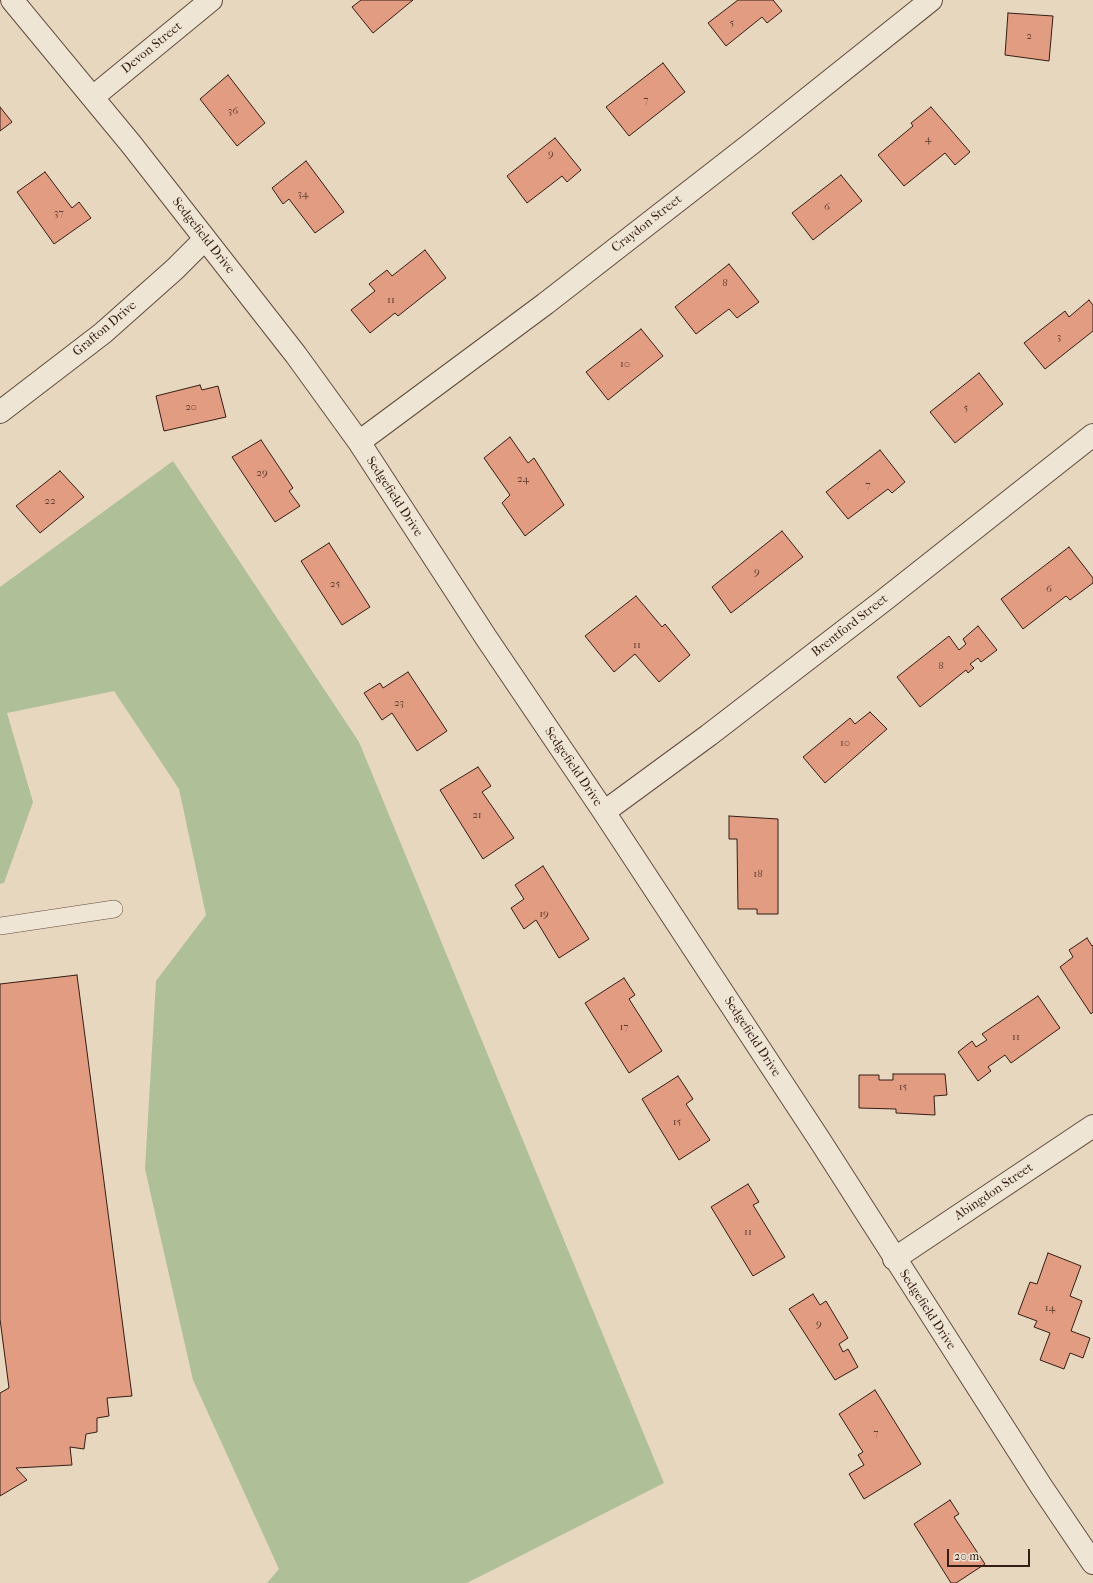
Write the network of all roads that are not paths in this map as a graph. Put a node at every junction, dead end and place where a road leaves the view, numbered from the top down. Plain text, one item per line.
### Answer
1 (12, 0) edge
2 (211, 0) edge
3 (931, 0) edge
4 (92, 97) junction
5 (205, 239) junction
6 (0, 412) edge
7 (1093, 435) edge
8 (359, 442) junction
9 (604, 812) junction
10 (114, 909) dead end
11 (0, 926) edge
12 (1093, 1126) edge
13 (894, 1259) junction
14 (1093, 1563) edge

1 - 4 street, Sedgefield Drive
2 - 4 street, Devon Street
3 - 8 street, Craydon Street
4 - 5 street, Sedgefield Drive
5 - 6 street, Grafton Drive
5 - 8 street, Sedgefield Drive
7 - 9 street, Brentford Street
8 - 9 street, Sedgefield Drive
9 - 13 street, Sedgefield Drive
10 - 11 lane
12 - 13 street, Abingdon Street
13 - 14 street, Sedgefield Drive

